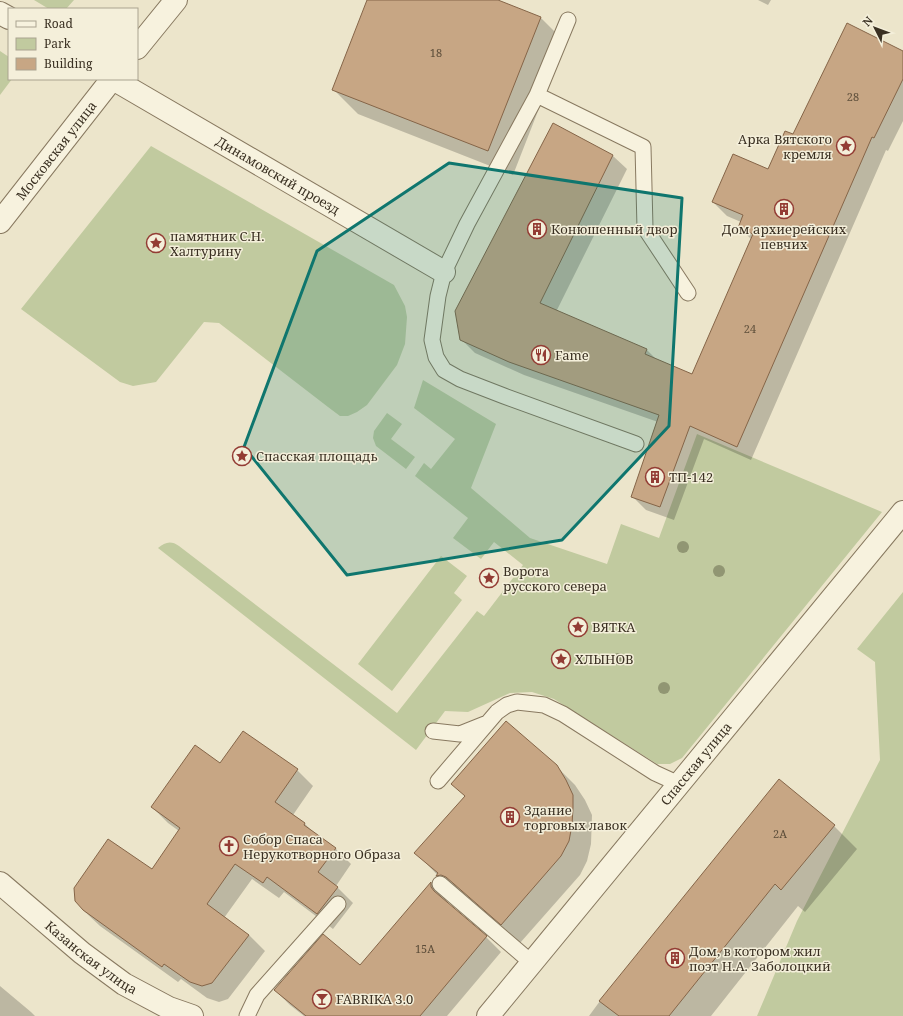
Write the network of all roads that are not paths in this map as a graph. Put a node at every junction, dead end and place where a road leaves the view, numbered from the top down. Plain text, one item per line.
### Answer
1 (176, 0) edge
2 (568, 20) dead end
3 (138, 47) edge
4 (111, 80) edge
5 (114, 80) edge
6 (537, 95) junction
7 (0, 222) edge
8 (444, 272) junction
9 (688, 293) dead end
10 (636, 444) dead end
11 (903, 512) edge
12 (488, 723) junction
13 (433, 731) dead end
14 (438, 781) dead end
15 (679, 784) junction
16 (0, 883) edge
17 (440, 884) dead end
18 (338, 904) dead end
19 (532, 963) junction
20 (192, 1016) edge
21 (247, 1016) edge
22 (488, 1016) edge

1 - 3 street
2 - 6 lane
4 - 7 street, Московская улица
5 - 8 street, Динамовский проезд
6 - 8 lane
6 - 9 lane
8 - 10 lane
11 - 15 street, Спасская улица
12 - 13 lane
12 - 14 lane
12 - 15 lane
15 - 19 street, Спасская улица
16 - 20 street, Казанская улица
17 - 19 lane
18 - 21 lane
19 - 22 street, Спасская улица

